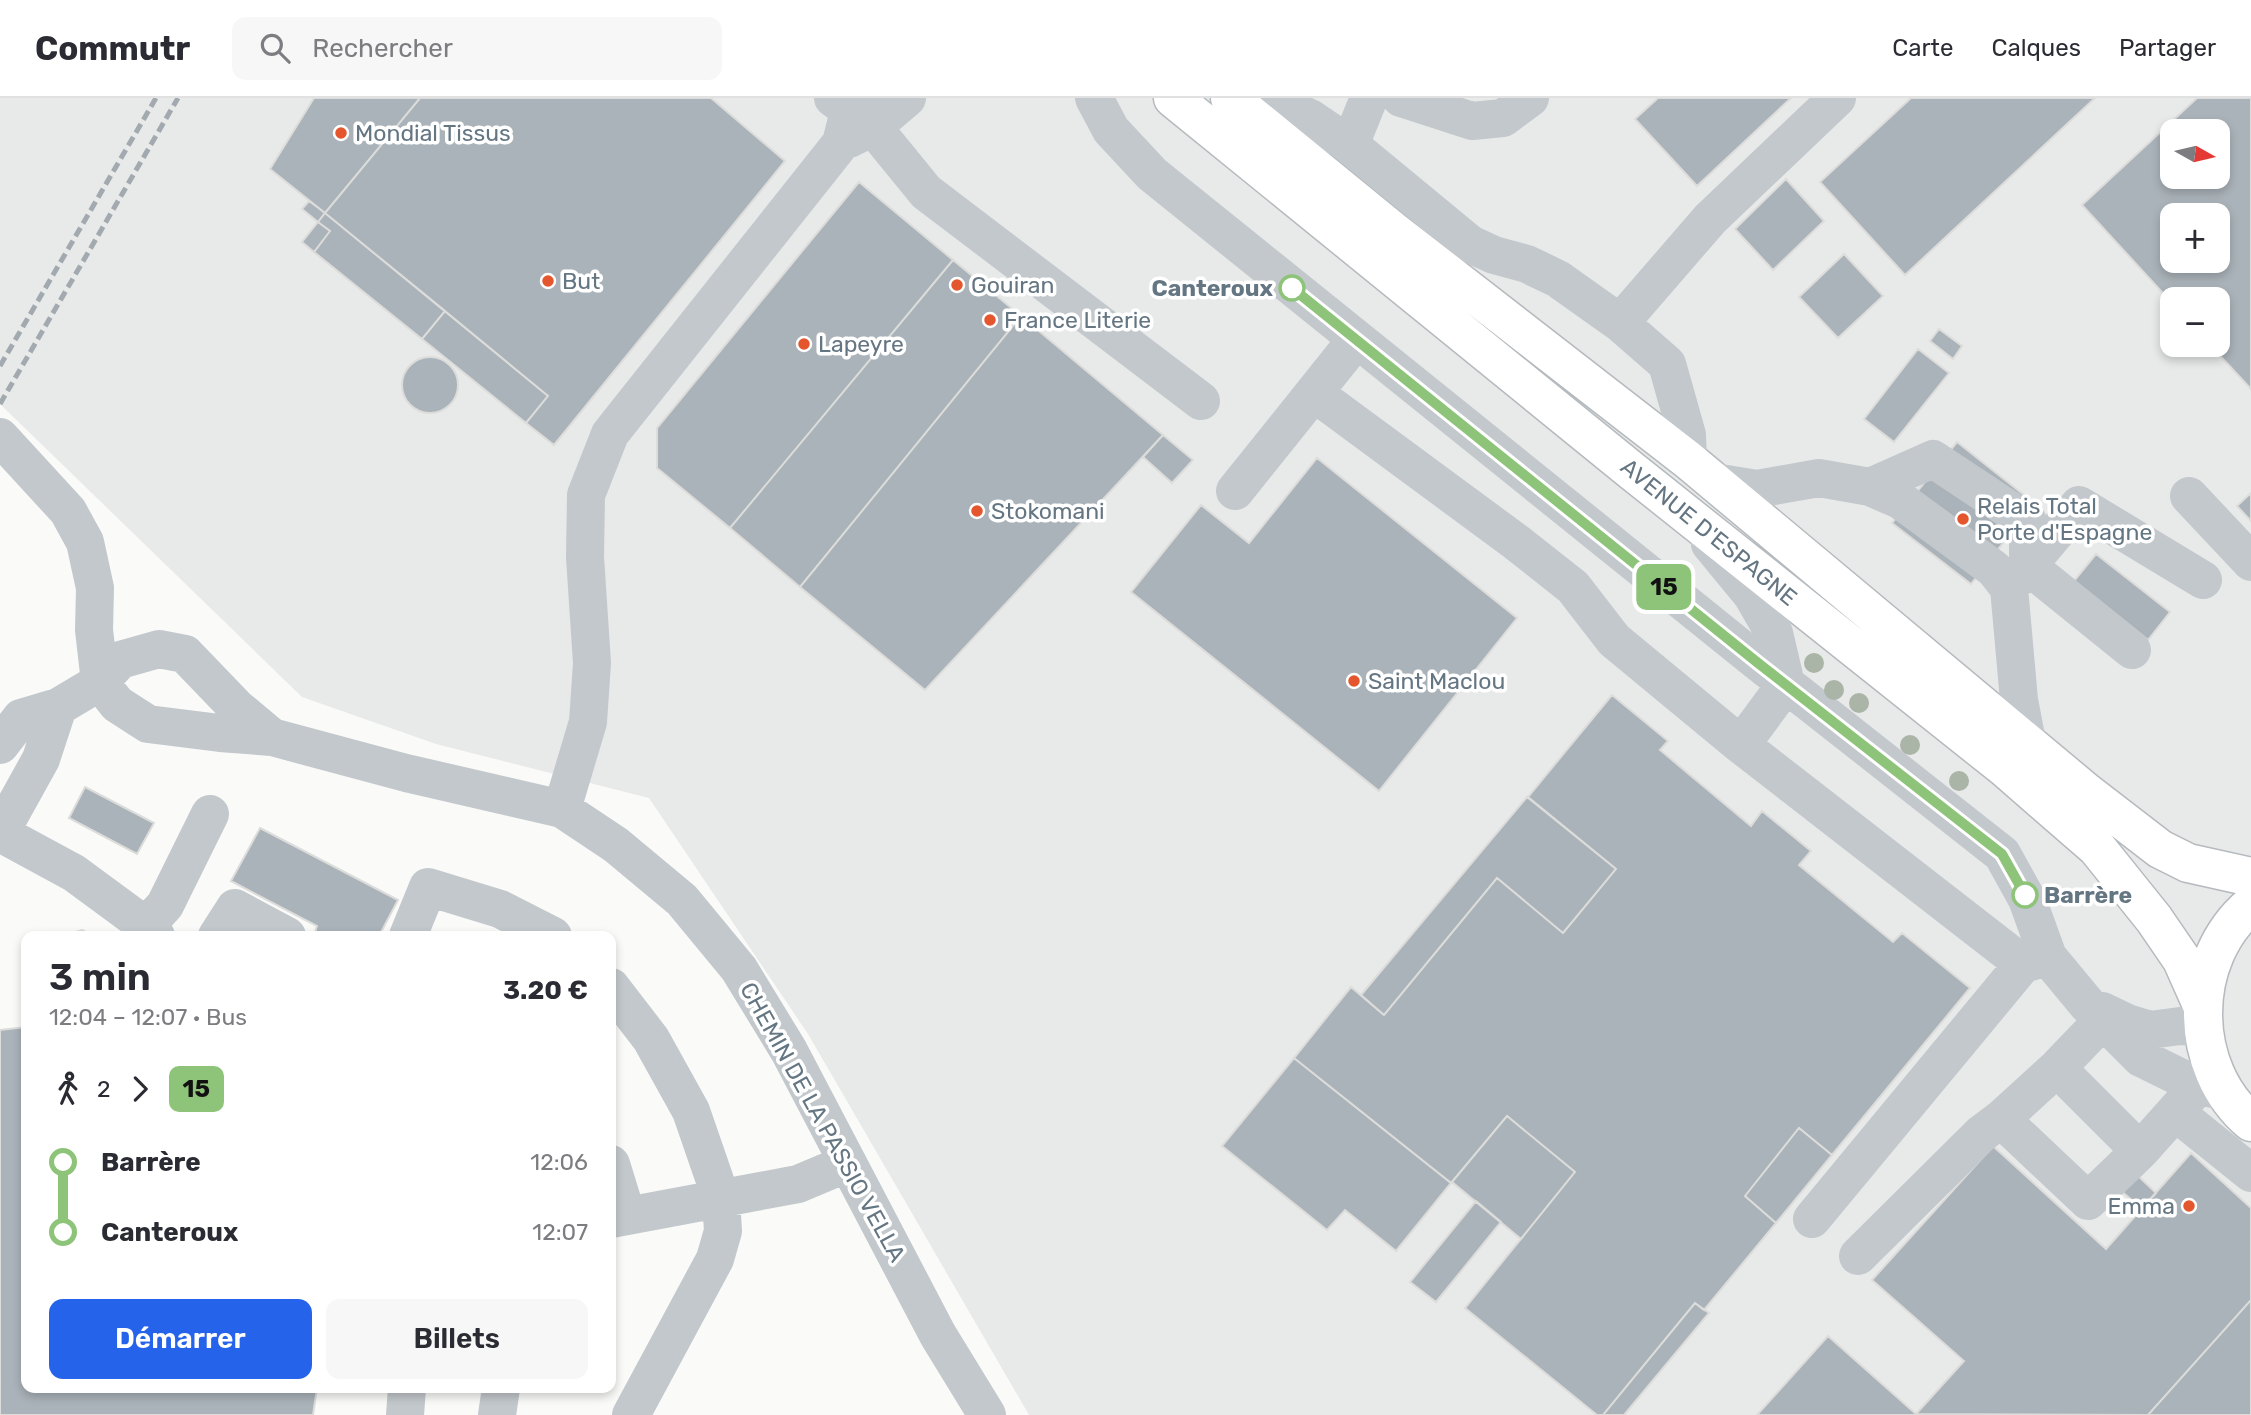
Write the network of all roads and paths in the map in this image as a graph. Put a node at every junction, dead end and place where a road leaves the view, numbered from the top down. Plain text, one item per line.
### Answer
1 (907, 98) edge
2 (1094, 98) edge
3 (1173, 98) edge
4 (1230, 98) edge
5 (1266, 98) edge
6 (1369, 98) edge
7 (1401, 98) edge
8 (1530, 98) edge
9 (1837, 98) edge
10 (851, 116) edge
11 (1350, 145) junction
12 (1620, 323) junction
13 (1356, 340) junction
14 (1314, 393) junction
15 (1201, 401) dead end
16 (0, 437) edge
17 (1632, 471) junction
18 (1701, 471) junction
19 (1870, 487) junction
20 (1235, 491) dead end
21 (2189, 496) dead end
22 (1558, 502) junction
23 (1516, 542) junction
24 (2251, 562) edge
25 (2019, 577) junction
26 (2203, 580) dead end
27 (2132, 650) dead end
28 (100, 682) junction
29 (1786, 684) junction
30 (58, 707) junction
31 (272, 737) junction
32 (2026, 742) junction
33 (0, 745) edge
34 (1741, 745) junction
35 (562, 809) junction
36 (210, 814) dead end
37 (0, 833) edge
38 (2251, 877) edge
39 (2251, 905) edge
40 (151, 931) edge
41 (220, 931) edge
42 (279, 931) edge
43 (410, 931) edge
44 (543, 931) edge
45 (2036, 961) junction
46 (616, 994) edge
47 (2095, 1012) junction
48 (2202, 1016) junction
49 (2057, 1068) junction
50 (2199, 1096) junction
51 (2001, 1119) junction
52 (2251, 1122) edge
53 (2140, 1151) junction
54 (848, 1163) junction
55 (2251, 1173) edge
56 (616, 1197) edge
57 (721, 1198) junction
58 (619, 1217) edge
59 (1811, 1219) dead end
60 (1858, 1256) dead end
61 (407, 1393) edge
62 (500, 1393) edge
63 (405, 1415) edge
64 (497, 1415) edge
65 (631, 1415) edge
66 (988, 1415) edge

1 - 10 street
2 - 13 street
3 - 17 main road, AVENUE D'ESPAGNE
4 - 18 main road, AVENUE D'ESPAGNE
5 - 11 street, AVENUE D'ESPAGNE
6 - 11 street
7 - 8 street
9 - 12 street
10 - 15 street
10 - 35 street
11 - 12 street, AVENUE D'ESPAGNE
12 - 18 street, AVENUE D'ESPAGNE
13 - 14 street
13 - 22 street
14 - 20 street
14 - 23 street
16 - 28 street
17 - 29 street
17 - 48 main road, AVENUE D'ESPAGNE
18 - 19 street
18 - 32 main road, AVENUE D'ESPAGNE
19 - 25 street
19 - 25 street
21 - 24 street
22 - 23 street
22 - 29 street
23 - 34 street
25 - 26 street
25 - 27 street
25 - 32 street
28 - 30 street
28 - 31 street, CHEMIN DE LA PASSIO VELLA
28 - 31 street, CHEMIN DE LA PASSIO VELLA
29 - 34 street
29 - 45 street
30 - 33 street
30 - 37 street
31 - 35 street, CHEMIN DE LA PASSIO VELLA
32 - 38 main road, AVENUE D'ESPAGNE
34 - 45 street
35 - 54 street, CHEMIN DE LA PASSIO VELLA
36 - 40 street
37 - 40 street
39 - 48 main road
41 - 42 street
43 - 44 street
45 - 47 street
45 - 59 street
46 - 57 street
47 - 48 street
47 - 49 street
47 - 50 street
48 - 50 main road, AVENUE D'ESPAGNE
49 - 51 street
49 - 53 street
50 - 52 main road, AVENUE D'ESPAGNE
50 - 53 street
50 - 55 street
51 - 53 street
51 - 60 street
54 - 57 street
54 - 66 street, CHEMIN DE LA PASSIO VELLA
56 - 58 street
57 - 58 street
57 - 65 street
61 - 63 street
62 - 64 street

